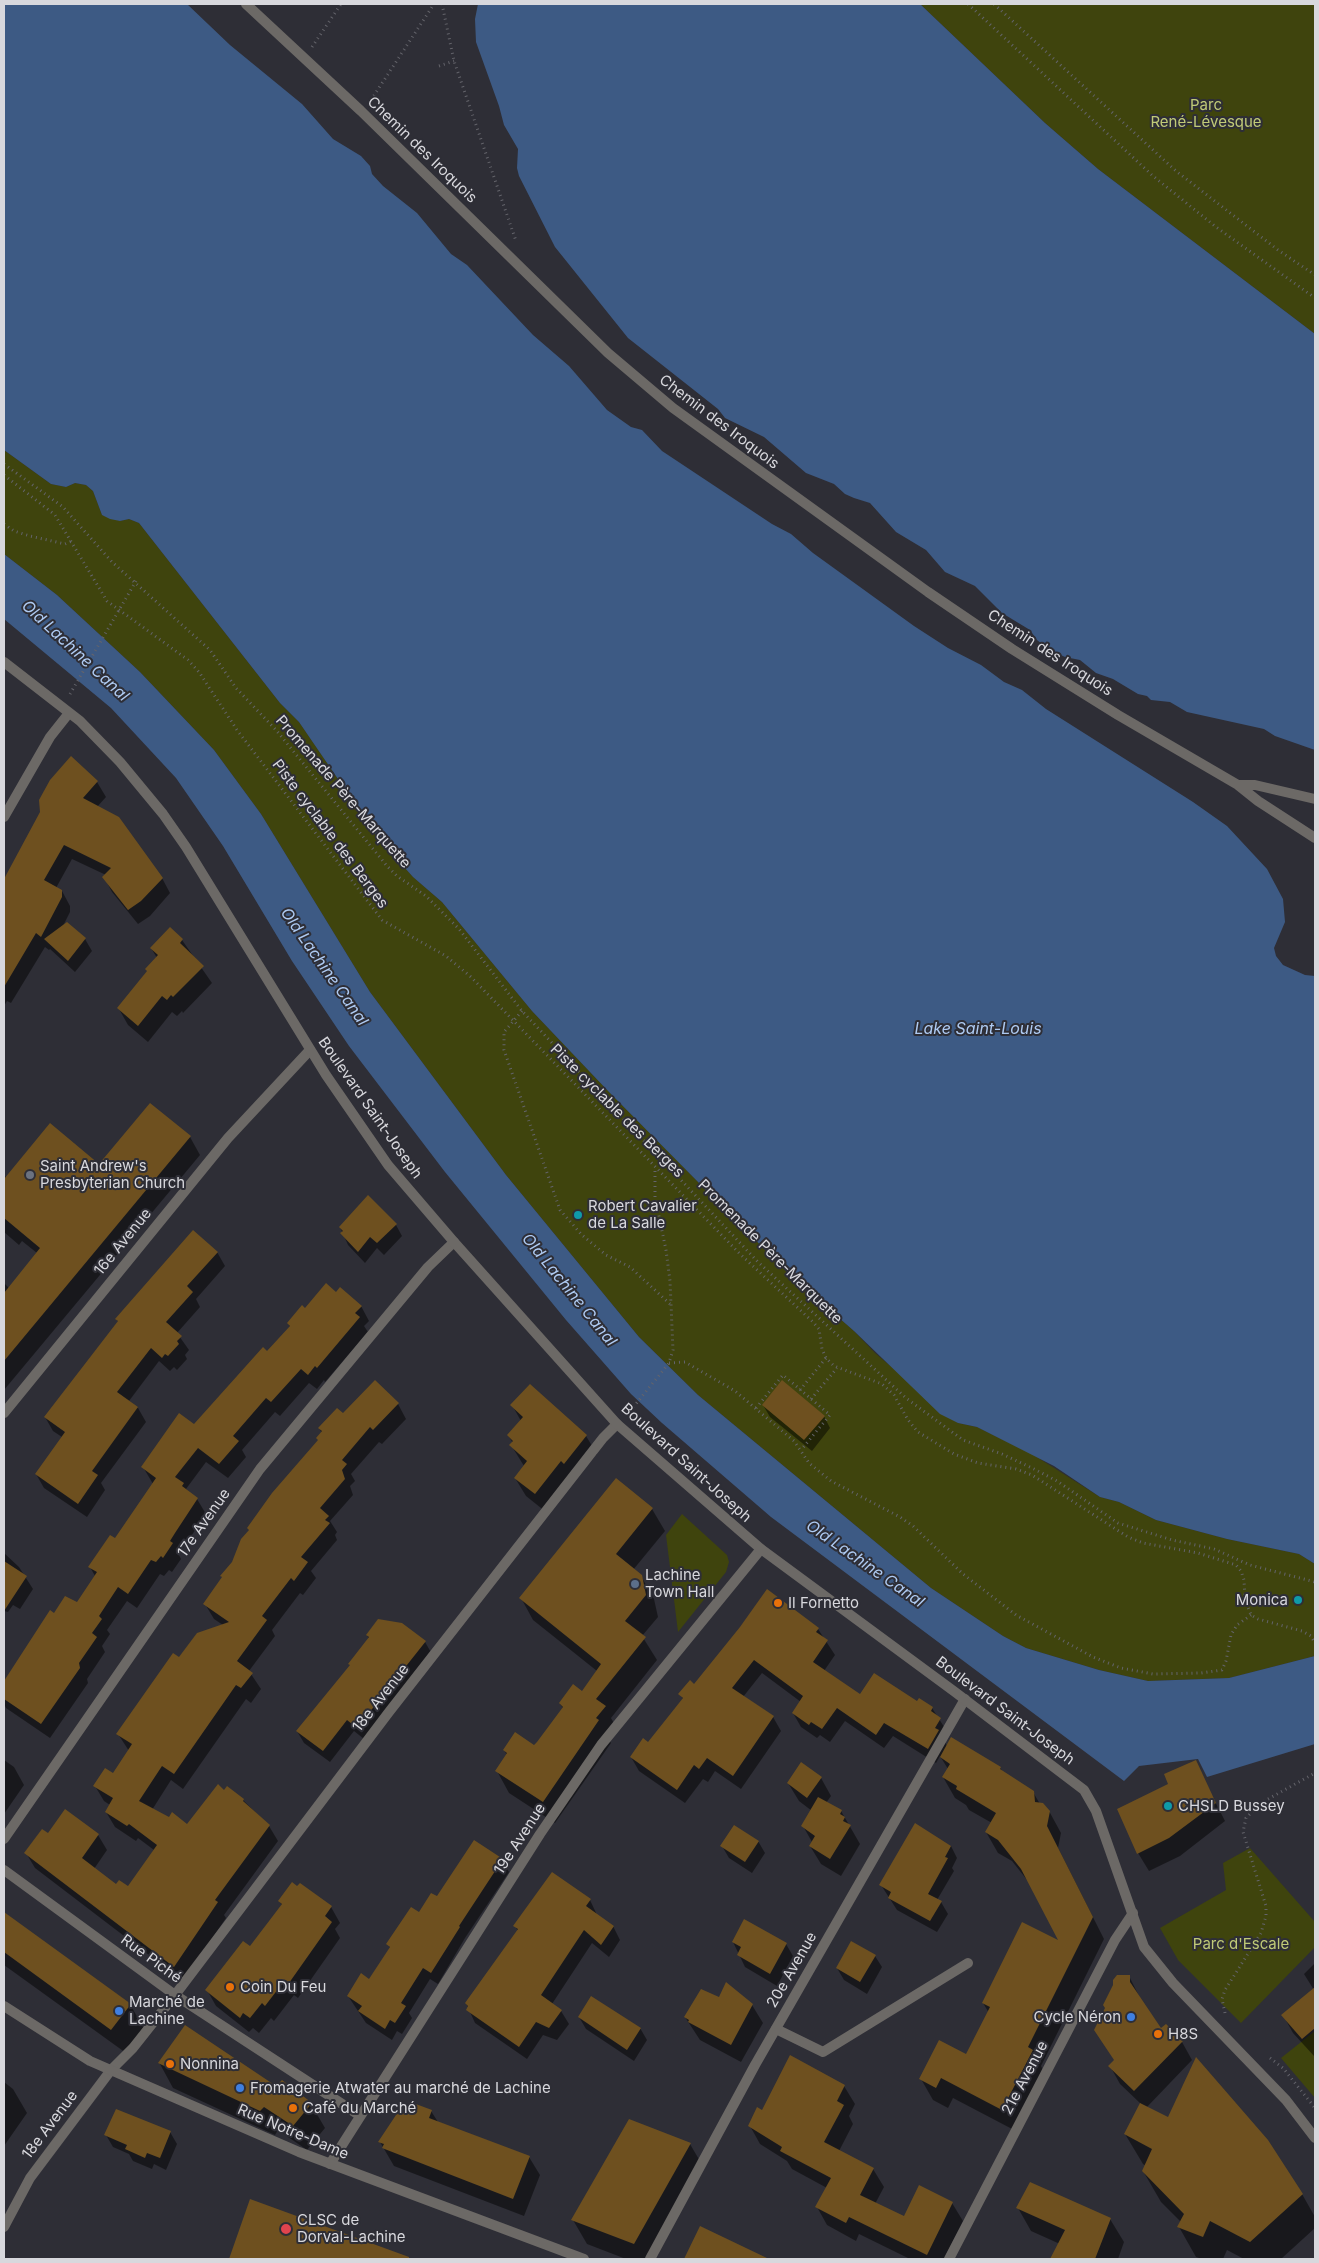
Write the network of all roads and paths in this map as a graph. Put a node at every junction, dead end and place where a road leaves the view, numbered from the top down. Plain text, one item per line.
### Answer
1 (246, 4) edge
2 (341, 4) edge
3 (434, 4) edge
4 (442, 4) edge
5 (968, 4) edge
6 (994, 4) edge
7 (311, 49) dead end
8 (454, 61) junction
9 (439, 66) dead end
10 (368, 105) dead end
11 (516, 246) dead end
12 (1315, 275) edge
13 (1315, 298) edge
14 (4, 464) edge
15 (4, 475) edge
16 (4, 524) edge
17 (72, 542) junction
18 (136, 581) junction
19 (118, 611) junction
20 (4, 662) edge
21 (70, 695) dead end
22 (69, 713) junction
23 (1238, 785) junction
24 (1315, 800) edge
25 (4, 817) edge
26 (1315, 838) edge
27 (522, 1011) junction
28 (512, 1022) junction
29 (310, 1050) junction
30 (656, 1167) junction
31 (454, 1242) junction
32 (670, 1304) junction
33 (826, 1358) junction
34 (669, 1363) junction
35 (837, 1368) junction
36 (800, 1390) junction
37 (811, 1399) junction
38 (756, 1408) junction
39 (4, 1413) edge
40 (626, 1417) dead end
41 (617, 1424) junction
42 (801, 1450) junction
43 (761, 1550) junction
44 (1315, 1582) edge
45 (1251, 1615) junction
46 (1315, 1643) edge
47 (965, 1699) junction
48 (1315, 1773) edge
49 (4, 1839) edge
50 (4, 1870) edge
51 (1133, 1913) junction
52 (968, 1963) dead end
53 (175, 1995) junction
54 (4, 2006) edge
55 (1226, 2015) dead end
56 (776, 2029) junction
57 (1268, 2057) dead end
58 (111, 2070) junction
59 (1315, 2108) edge
60 (359, 2115) junction
61 (1315, 2138) edge
62 (330, 2164) junction
63 (4, 2227) edge
64 (584, 2259) edge
65 (650, 2259) edge
66 (949, 2259) edge

1 - 23 street, Chemin des Iroquois
2 - 7 path
3 - 10 path
4 - 8 path
5 - 13 path
6 - 12 path
8 - 9 path
8 - 11 path
14 - 18 path, Promenade Père-Marquette
15 - 17 path, Piste cyclable des Berges
16 - 17 path
17 - 19 path, Piste cyclable des Berges
18 - 19 path
18 - 27 path, Promenade Père-Marquette
19 - 21 path
19 - 28 path, Piste cyclable des Berges
20 - 22 street, Boulevard Saint-Joseph
22 - 25 street
22 - 29 street, Boulevard Saint-Joseph
23 - 24 street, Chemin des Iroquois
23 - 26 street, Chemin des Iroquois
27 - 28 path
27 - 44 path, Promenade Père-Marquette
28 - 30 path, Piste cyclable des Berges
28 - 32 path
29 - 31 street, Boulevard Saint-Joseph
29 - 39 street, 16e Avenue
30 - 32 path
30 - 33 path, Piste cyclable des Berges
31 - 41 street, Boulevard Saint-Joseph
31 - 49 street, 17e Avenue
32 - 34 path
33 - 35 path
33 - 36 path
34 - 38 path
34 - 40 path
35 - 37 path
35 - 45 path
36 - 37 path
36 - 38 path
37 - 42 path
38 - 42 path
41 - 43 street, Boulevard Saint-Joseph
41 - 53 street, 18e Avenue
42 - 45 path
43 - 47 street, Boulevard Saint-Joseph
43 - 60 street, 19e Avenue
45 - 46 path
47 - 51 street, Boulevard Saint-Joseph
47 - 56 street, 20e Avenue
48 - 55 path
50 - 53 street, Rue Piché
51 - 61 street, Boulevard Saint-Joseph
51 - 66 street, 21e Avenue
52 - 56 street
53 - 58 street, 18e Avenue
53 - 60 street, Rue Piché
54 - 58 street, Rue Notre-Dame
56 - 65 street, 20e Avenue
57 - 59 path
58 - 62 street, Rue Notre-Dame
58 - 63 street, 18e Avenue
60 - 62 street, 19e Avenue
62 - 64 street, Rue Notre-Dame

